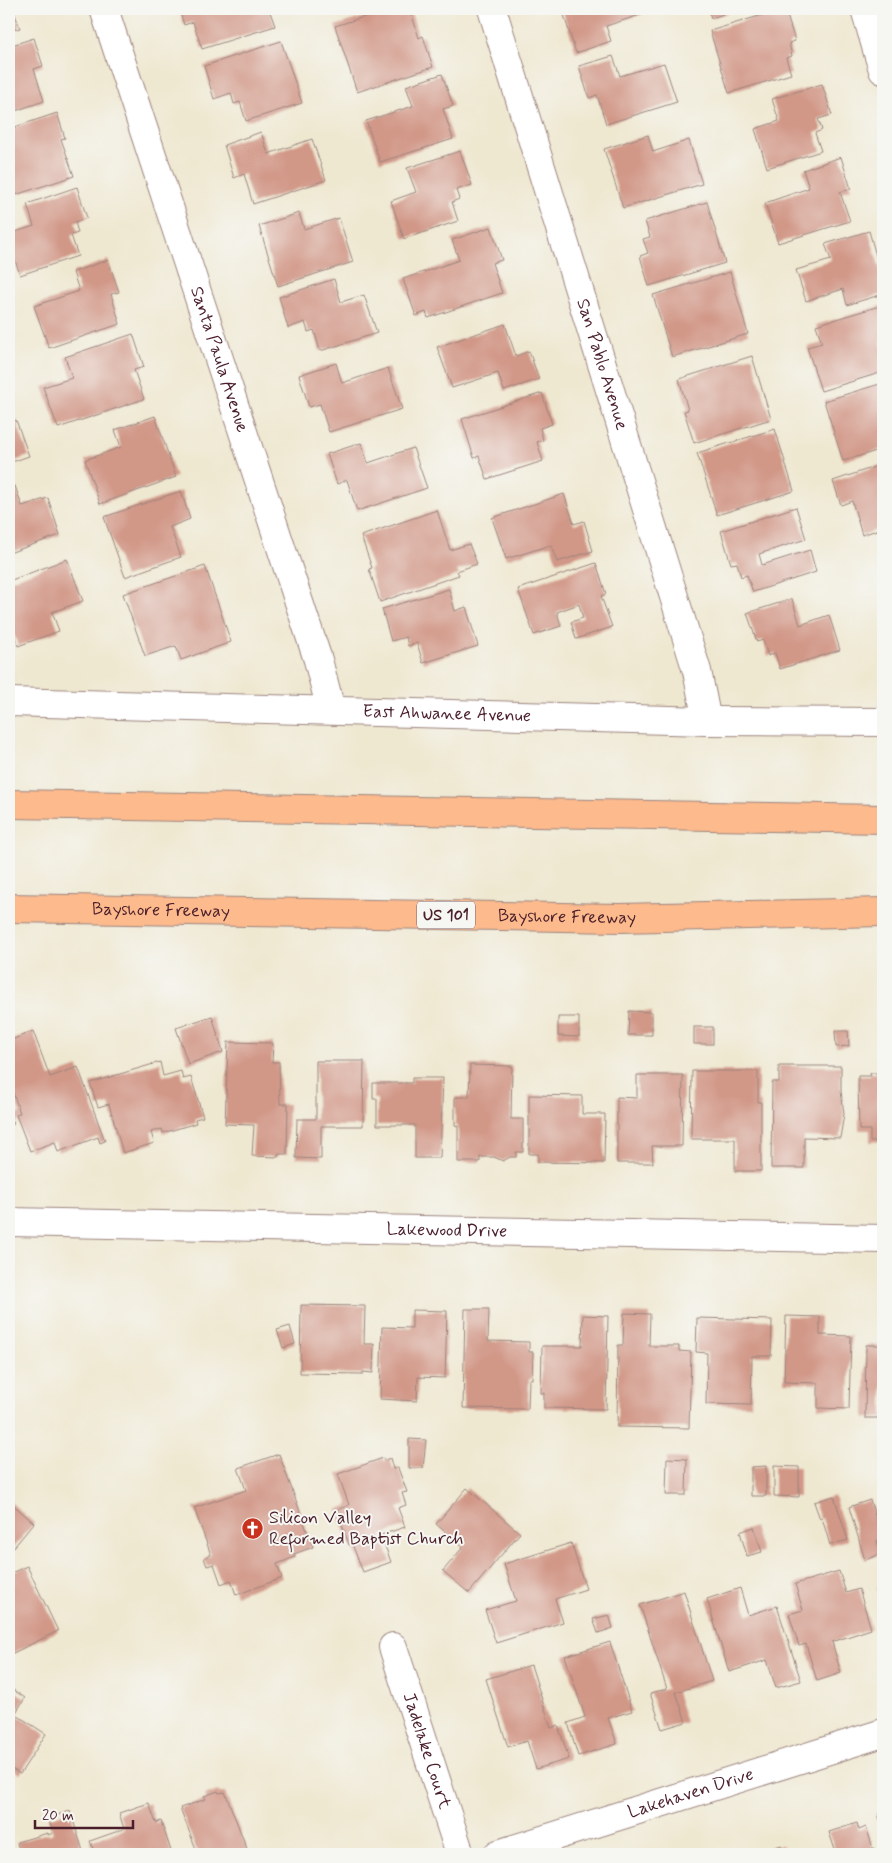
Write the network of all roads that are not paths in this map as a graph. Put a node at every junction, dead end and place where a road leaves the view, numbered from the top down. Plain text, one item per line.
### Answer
1 (104, 9) edge
2 (492, 9) edge
3 (865, 9) edge
4 (883, 70) edge
5 (9, 702) edge
6 (331, 710) junction
7 (707, 721) junction
8 (883, 722) edge
9 (9, 804) edge
10 (883, 818) edge
11 (9, 908) edge
12 (883, 912) edge
13 (9, 1222) edge
14 (883, 1239) edge
15 (393, 1647) dead end
16 (883, 1733) edge
17 (460, 1854) edge
18 (498, 1854) edge

1 - 6 street, Santa Paula Avenue
2 - 7 street, San Pablo Avenue
3 - 4 street
5 - 6 street, East Ahwanee Avenue
6 - 7 street, East Ahwanee Avenue
7 - 8 street, East Ahwanee Avenue
9 - 10 highway
11 - 12 highway, Bayshore Freeway / US 101
13 - 14 street, Lakewood Drive
15 - 17 street, Jadelake Court
16 - 18 street, Lakehaven Drive

